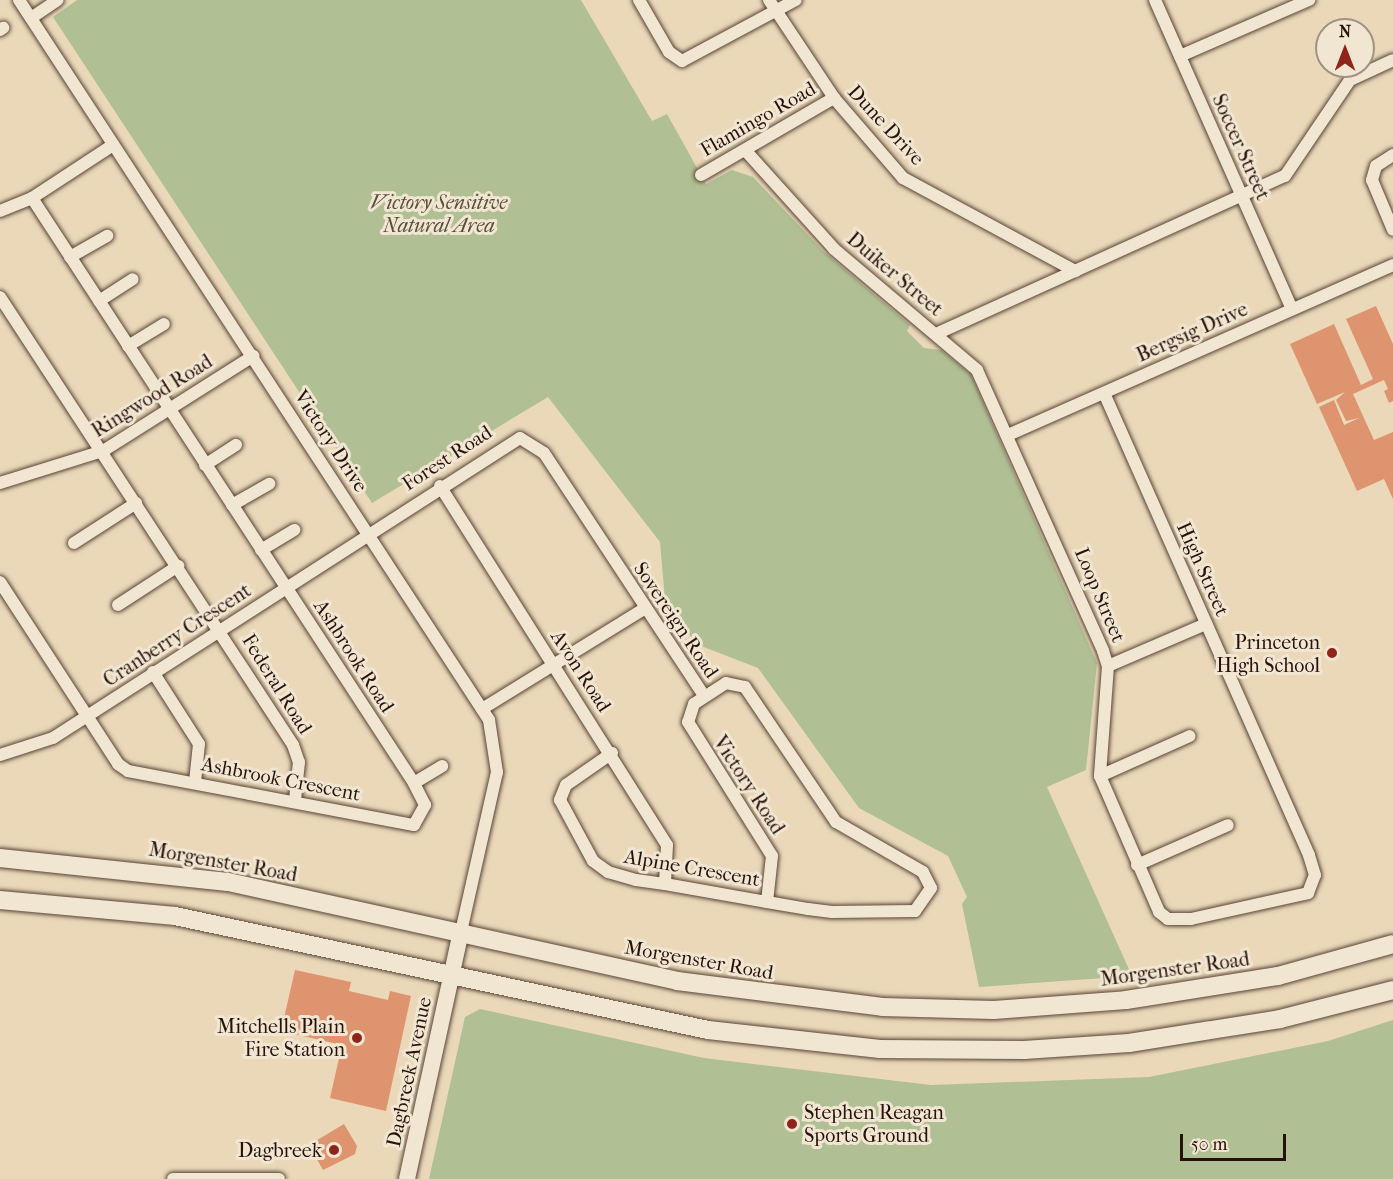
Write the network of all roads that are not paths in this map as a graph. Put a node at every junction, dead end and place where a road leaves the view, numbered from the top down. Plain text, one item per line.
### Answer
1 (19, 0) edge
2 (58, 0) edge
3 (639, 0) edge
4 (769, 0) edge
5 (796, 0) edge
6 (1155, 0) edge
7 (1309, 0) edge
8 (775, 12) junction
9 (30, 18) junction
10 (1180, 56) junction
11 (1393, 60) edge
12 (834, 98) junction
13 (113, 144) junction
14 (745, 150) junction
15 (1393, 155) edge
16 (701, 175) dead end
17 (1241, 196) junction
18 (32, 198) junction
19 (0, 211) edge
20 (1393, 230) edge
21 (107, 236) dead end
22 (70, 258) junction
23 (1393, 265) edge
24 (1075, 271) junction
25 (133, 279) dead end
26 (0, 297) edge
27 (99, 301) junction
28 (1292, 309) junction
29 (164, 324) dead end
30 (936, 334) junction
31 (128, 346) junction
32 (253, 356) junction
33 (1104, 393) junction
34 (169, 409) junction
35 (1008, 435) junction
36 (520, 438) joint
37 (236, 445) dead end
38 (103, 451) junction
39 (205, 465) junction
40 (0, 483) edge
41 (269, 484) dead end
42 (440, 486) junction
43 (136, 503) junction
44 (232, 505) junction
45 (294, 530) dead end
46 (367, 533) junction
47 (74, 543) dead end
48 (261, 550) junction
49 (178, 566) junction
50 (0, 582) edge
51 (287, 588) junction
52 (118, 605) dead end
53 (644, 609) junction
54 (1206, 624) junction
55 (220, 630) junction
56 (554, 666) junction
57 (1108, 666) junction
58 (153, 672) junction
59 (704, 696) junction
60 (482, 709) junction
61 (87, 716) junction
62 (1190, 736) dead end
63 (612, 753) junction
64 (0, 754) edge
65 (442, 766) dead end
66 (1100, 776) junction
67 (195, 782) junction
68 (414, 783) junction
69 (295, 800) junction
70 (1228, 825) dead end
71 (0, 858) edge
72 (1137, 865) junction
73 (665, 884) junction
74 (0, 900) edge
75 (927, 901) joint
76 (767, 902) junction
77 (1159, 912) joint
78 (460, 936) junction
79 (1393, 944) edge
80 (452, 973) junction
81 (1393, 990) edge
82 (173, 1179) edge
83 (273, 1179) edge
84 (407, 1179) edge

1 - 9 street, Victory Drive
2 - 9 street
3 - 8 street
4 - 8 street, Dune Drive
5 - 8 street
6 - 10 street, Soccer Street
7 - 10 street
8 - 12 street, Dune Drive
9 - 13 street, Victory Drive
10 - 17 street, Soccer Street
11 - 17 street
12 - 14 street, Flamingo Road
12 - 24 street, Dune Drive
13 - 18 street
13 - 32 street, Victory Drive
14 - 16 street, Flamingo Road
14 - 30 street, Duiker Street
15 - 20 street
17 - 24 street
17 - 28 street, Soccer Street
18 - 19 street
18 - 22 street, Ashbrook Road
21 - 22 street
22 - 27 street, Ashbrook Road
23 - 28 street, Bergsig Drive
24 - 30 street
25 - 27 street
26 - 38 street, Federal Road
27 - 31 street, Ashbrook Road
28 - 33 street, Bergsig Drive
29 - 31 street
30 - 35 street, Duiker Street
31 - 34 street, Ashbrook Road
32 - 34 street, Ringwood Road
32 - 46 street, Victory Drive
33 - 35 street, Bergsig Drive
33 - 54 street, High Street
34 - 38 street, Ringwood Road
34 - 39 street, Ashbrook Road
35 - 57 street, Loop Street
36 - 42 street, Forest Road
36 - 53 street, Sovereign Road
37 - 39 street
38 - 40 street, Ringwood Road
38 - 43 street, Federal Road
39 - 44 street, Ashbrook Road
41 - 44 street
42 - 46 street, Forest Road
42 - 56 street, Avon Road
43 - 47 street
43 - 49 street, Federal Road
44 - 48 street, Ashbrook Road
45 - 48 street
46 - 51 street, Cranberry Crescent
46 - 60 street, Victory Drive
48 - 51 street, Ashbrook Road
49 - 52 street
49 - 55 street, Federal Road
50 - 61 street, Ashbrook Crescent
51 - 55 street, Cranberry Crescent
51 - 68 street, Ashbrook Road
53 - 56 street
53 - 59 street, Sovereign Road
54 - 57 street
54 - 77 street, High Street
55 - 58 street, Cranberry Crescent
55 - 69 street, Federal Road
56 - 60 street
56 - 63 street, Avon Road
57 - 66 street, Loop Street
58 - 61 street, Cranberry Crescent
58 - 67 street
59 - 75 street, Sovereign Road
59 - 76 street, Victory Road
60 - 78 street, Victory Drive
61 - 64 street, Cranberry Crescent
61 - 67 street, Ashbrook Crescent
62 - 66 street
63 - 73 street, Avon Road
63 - 73 street, Alpine Crescent
65 - 68 street
66 - 72 street, Loop Street
67 - 69 street, Ashbrook Crescent
68 - 69 street, Ashbrook Crescent
70 - 72 street
71 - 78 main road, Morgenster Road
72 - 77 street, Loop Street
73 - 76 street, Alpine Crescent
74 - 80 main road
75 - 76 street, Alpine Crescent
78 - 79 main road, Morgenster Road
78 - 80 street, Dagbreek Avenue
80 - 81 main road
80 - 84 street, Dagbreek Avenue
82 - 83 street

